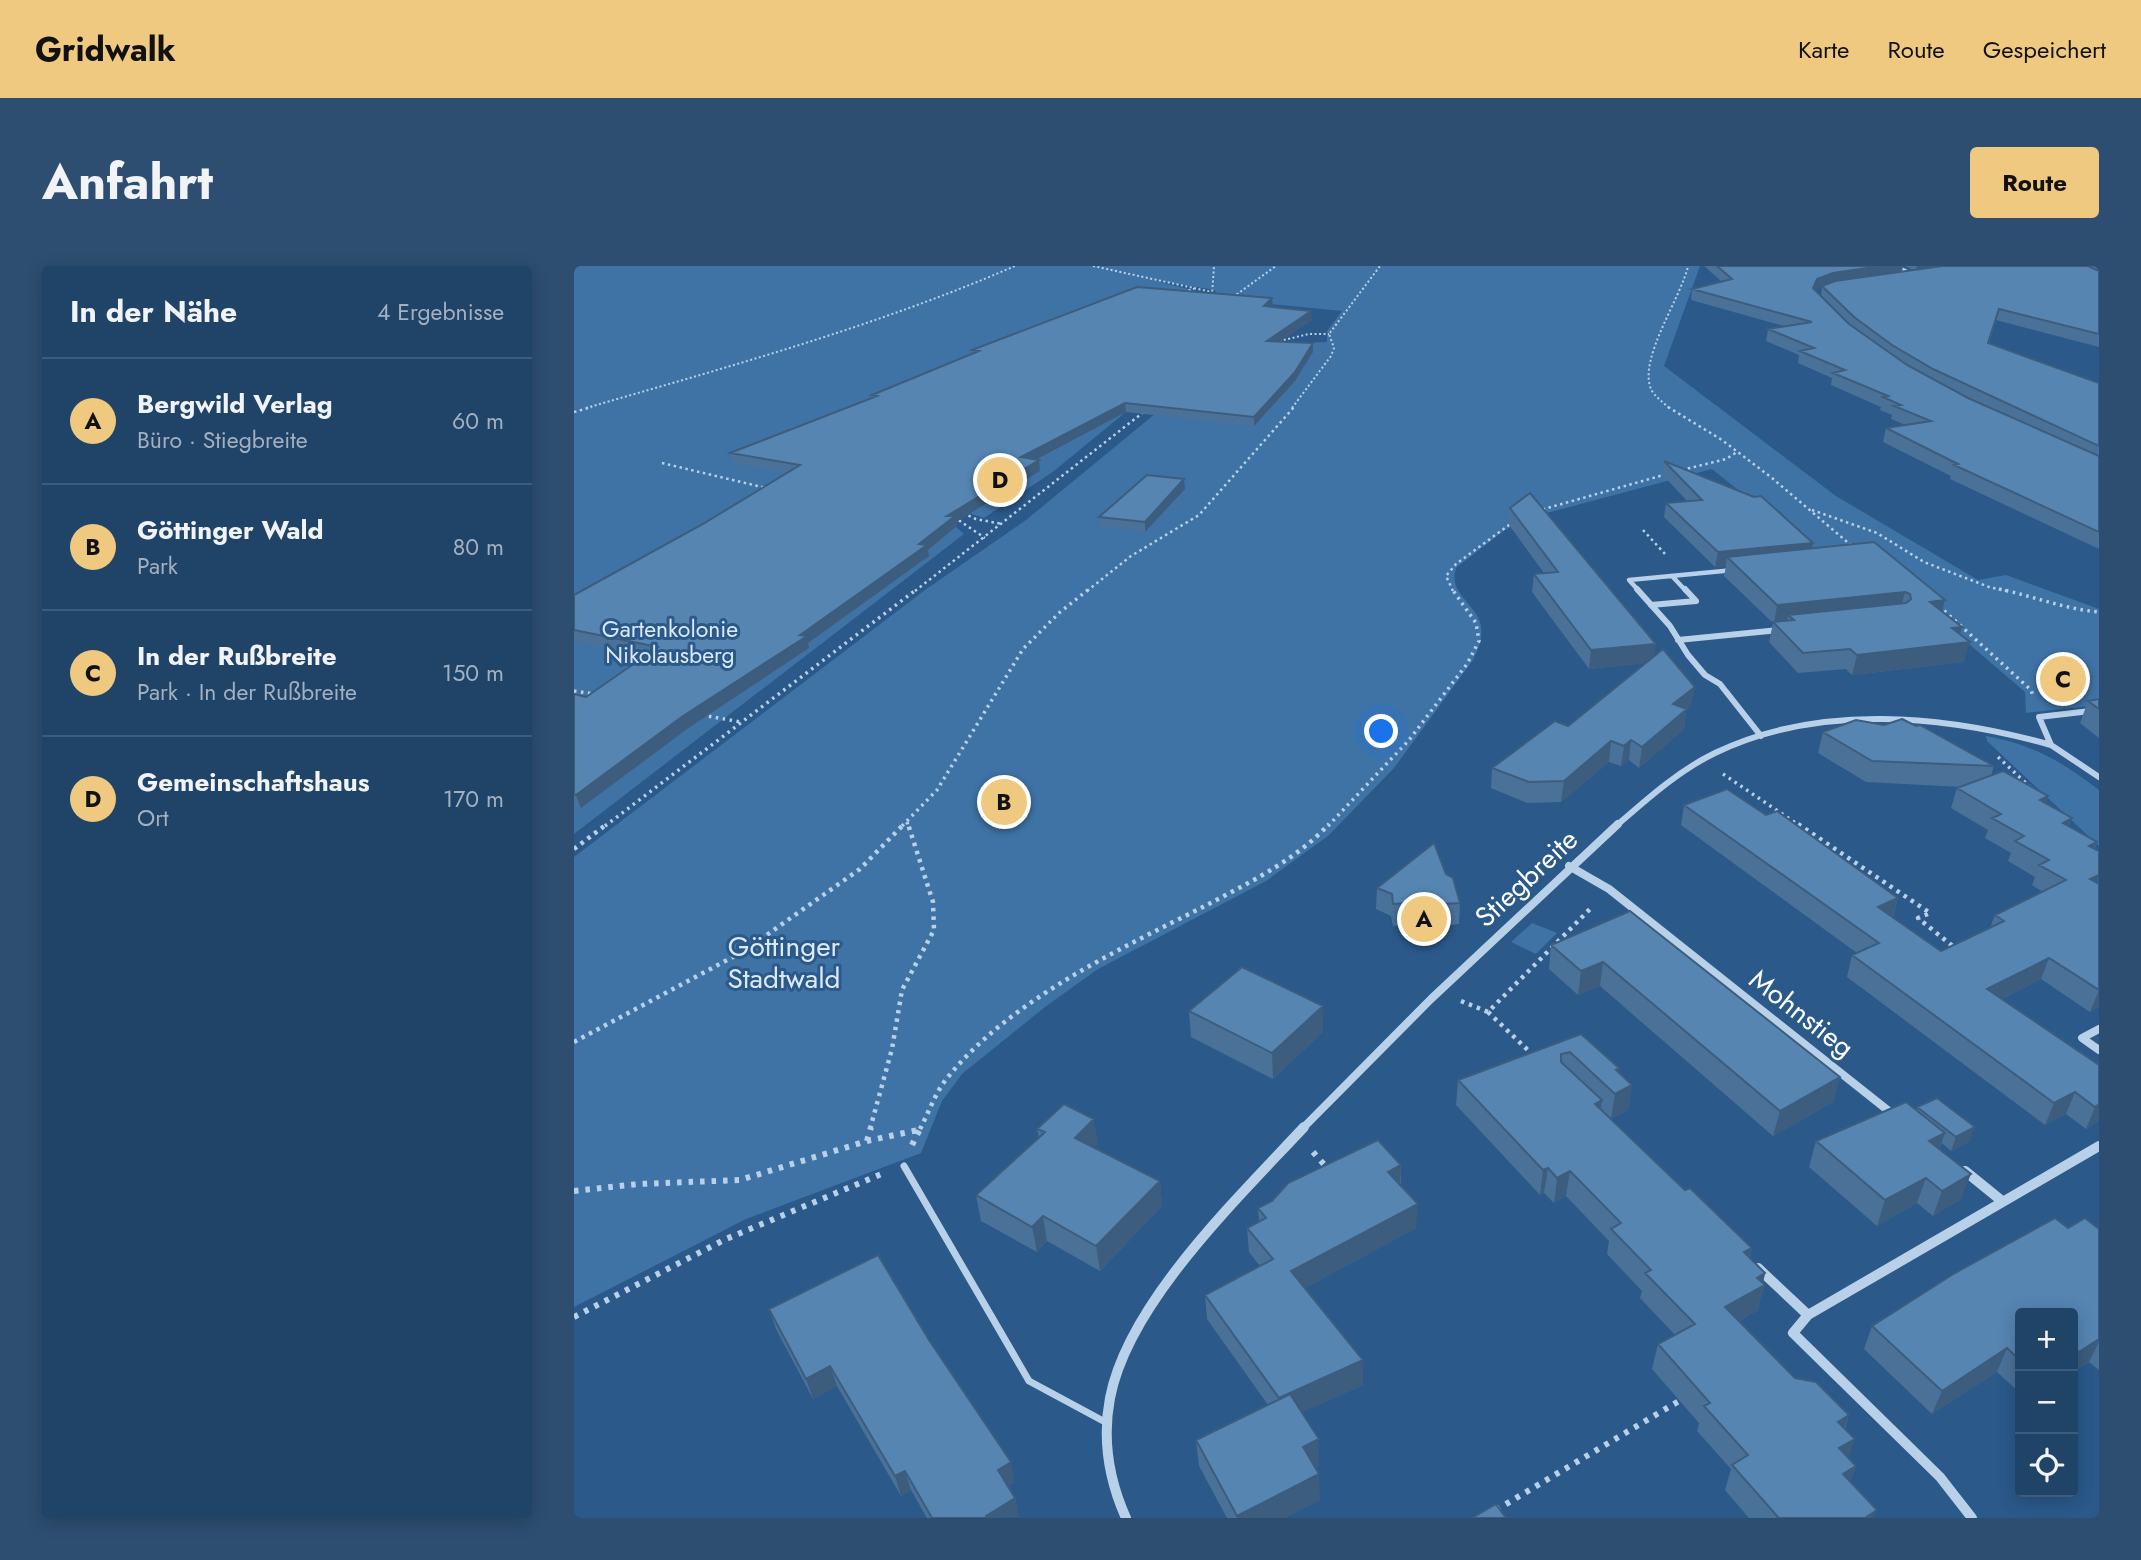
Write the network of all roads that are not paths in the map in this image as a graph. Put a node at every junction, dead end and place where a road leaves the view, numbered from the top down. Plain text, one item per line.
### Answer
1 (1896, 266) edge
2 (1901, 277) edge
3 (1743, 569) edge
4 (1672, 576) junction
5 (1651, 605) junction
6 (1790, 628) edge
7 (1678, 640) junction
8 (2099, 710) edge
9 (1761, 736) junction
10 (2051, 745) junction
11 (2099, 778) edge
12 (1569, 866) junction
13 (2099, 1029) edge
14 (2099, 1051) edge
15 (1908, 1126) edge
16 (2099, 1146) edge
17 (904, 1166) road end
18 (1961, 1168) edge
19 (2003, 1201) junction
20 (1749, 1259) edge
21 (1808, 1315) junction
22 (1107, 1423) junction
23 (1126, 1518) edge
24 (1972, 1518) edge

1 - 2 street
3 - 4 street
4 - 5 street
4 - 5 street
5 - 7 street
6 - 7 street
7 - 9 street
8 - 10 street
9 - 10 street, Stiegbreite
9 - 12 street, Stiegbreite
10 - 11 street
12 - 15 street, Mohnstieg
12 - 22 street, Stiegbreite
13 - 14 street
16 - 19 street
17 - 22 lane
18 - 19 street
19 - 21 street
20 - 21 street
21 - 24 street
22 - 23 street, Stiegbreite

